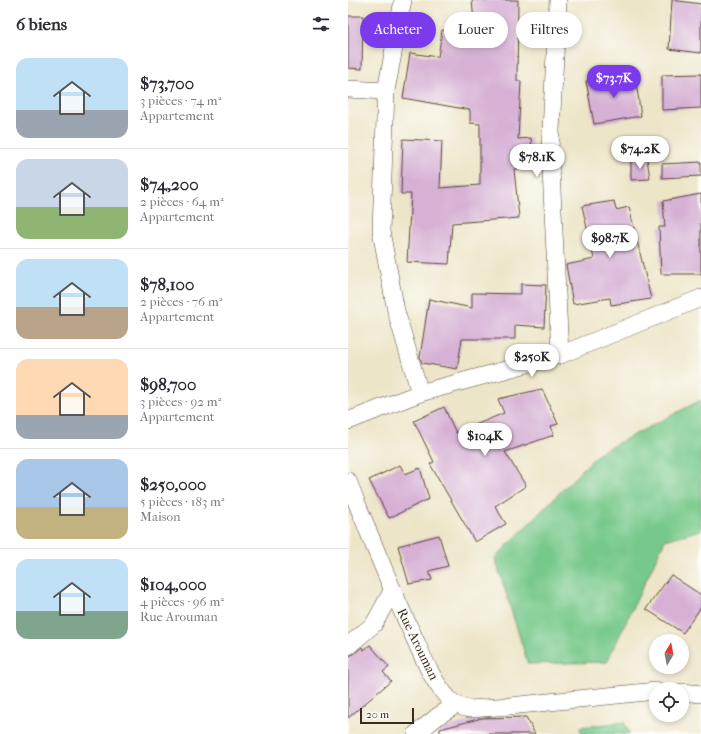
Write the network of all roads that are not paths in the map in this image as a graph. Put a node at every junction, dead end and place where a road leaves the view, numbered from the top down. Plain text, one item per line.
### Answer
1 (403, 0) edge
2 (558, 0) edge
3 (348, 89) edge
4 (386, 90) junction
5 (701, 298) edge
6 (560, 355) junction
7 (420, 394) junction
8 (348, 421) edge
9 (348, 481) edge
10 (392, 591) junction
11 (348, 646) edge
12 (649, 692) edge
13 (689, 693) edge
14 (701, 694) edge
15 (456, 705) junction
16 (416, 734) edge

1 - 4 street
2 - 6 street
3 - 4 street
4 - 7 street
5 - 6 street
6 - 7 street
7 - 8 street
9 - 10 street, Rue Arouman
10 - 11 street
10 - 15 street, Rue Arouman
12 - 15 street
13 - 14 street
15 - 16 street

